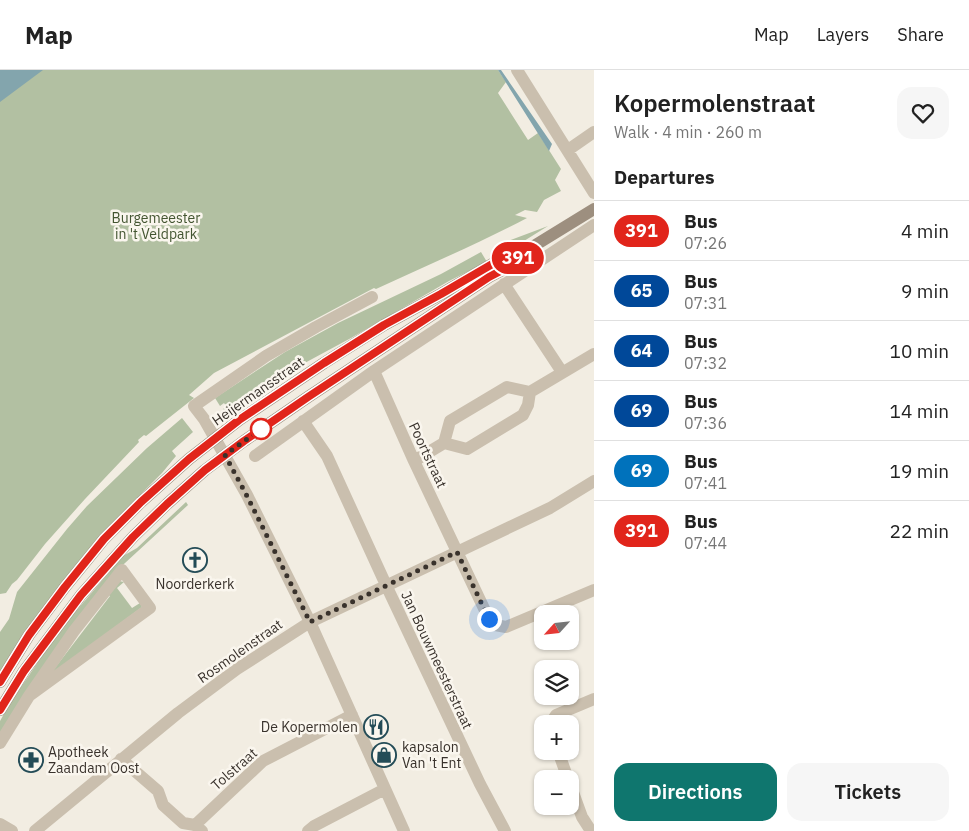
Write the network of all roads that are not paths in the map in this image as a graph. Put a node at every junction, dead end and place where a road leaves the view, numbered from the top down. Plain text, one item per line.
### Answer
1 (517, 70) edge
2 (594, 132) edge
3 (568, 150) junction
4 (594, 193) edge
5 (594, 209) edge
6 (594, 225) edge
7 (524, 252) junction
8 (504, 284) junction
9 (372, 297) dead end
10 (594, 351) edge
11 (374, 371) junction
12 (562, 372) junction
13 (530, 392) junction
14 (303, 421) junction
15 (215, 439) junction
16 (444, 443) junction
17 (225, 455) junction
18 (255, 456) dead end
19 (414, 461) junction
20 (594, 481) edge
21 (457, 552) junction
22 (386, 585) junction
23 (594, 590) edge
24 (310, 622) junction
25 (0, 682) edge
26 (29, 696) junction
27 (594, 699) edge
28 (0, 710) edge
29 (352, 715) junction
30 (556, 715) edge
31 (0, 743) edge
32 (121, 759) junction
33 (385, 789) junction
34 (579, 809) edge
35 (0, 824) edge
36 (198, 828) edge
37 (313, 829) edge
38 (12, 831) edge
39 (35, 831) edge
40 (404, 831) edge
41 (505, 831) edge
42 (591, 831) edge

1 - 3 street
2 - 3 street
3 - 4 street
5 - 7 main road, Heijermansstraat
6 - 8 street
7 - 15 main road, Heijermansstraat
7 - 17 main road, Heijermansstraat
8 - 11 street
8 - 12 street
9 - 15 street, Heijermansstraat
10 - 12 street
11 - 14 street
11 - 19 street, Poortstraat
12 - 13 street
13 - 16 street
13 - 16 street
14 - 18 street
14 - 22 street, Jan Bouwmeesterstraat
15 - 17 street
15 - 25 main road, Heijermansstraat
16 - 19 street
17 - 24 street
17 - 28 main road, Heijermansstraat
19 - 21 street, Poortstraat
20 - 21 street, Rosmolenstraat
21 - 22 street, Rosmolenstraat
21 - 23 street, Poortstraat
22 - 24 street, Rosmolenstraat
22 - 41 street, Jan Bouwmeesterstraat
24 - 29 street
24 - 32 street, Rosmolenstraat
26 - 26 street
26 - 31 street
27 - 30 street
29 - 33 street
29 - 36 street, Tolstraat
32 - 36 street
32 - 39 street, Rosmolenstraat
33 - 37 street
33 - 40 street
34 - 42 street
35 - 38 street

